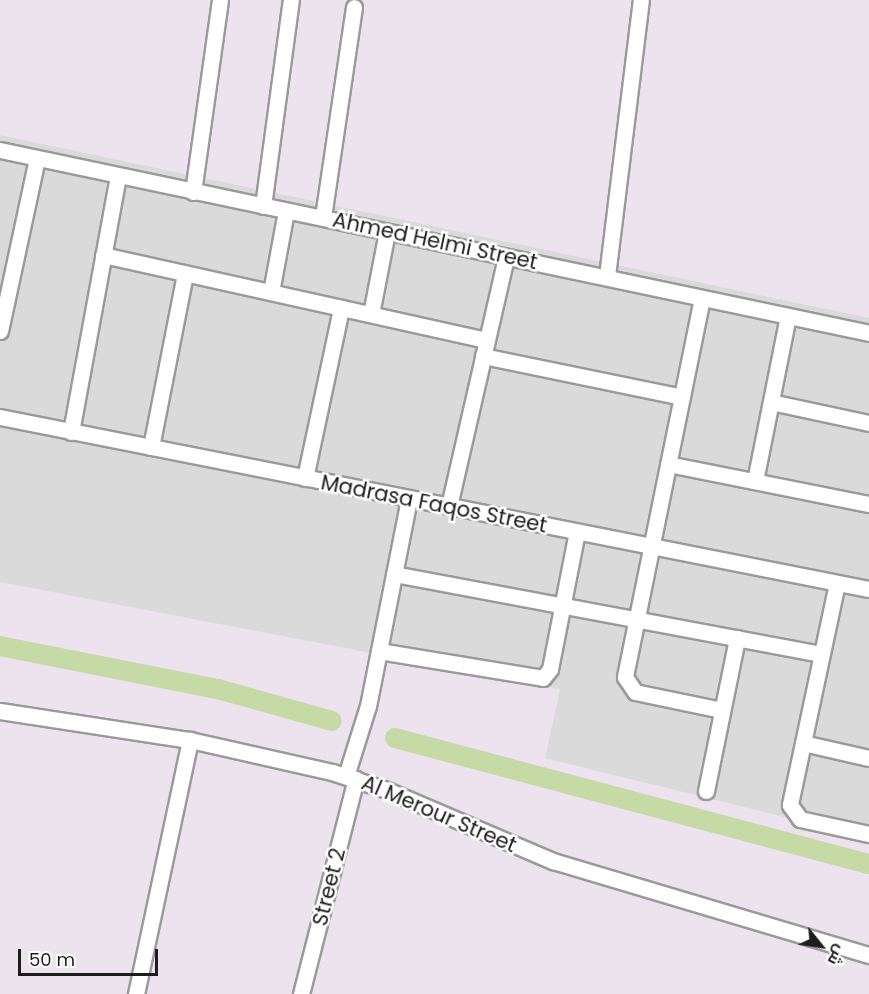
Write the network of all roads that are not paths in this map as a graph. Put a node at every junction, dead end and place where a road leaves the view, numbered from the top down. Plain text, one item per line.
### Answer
1 (220, 0) edge
2 (291, 0) edge
3 (641, 0) edge
4 (354, 7) dead end
5 (0, 150) edge
6 (37, 159) junction
7 (118, 176) junction
8 (193, 192) junction
9 (262, 206) junction
10 (286, 211) junction
11 (323, 217) junction
12 (387, 232) junction
13 (104, 255) junction
14 (506, 257) junction
15 (185, 273) junction
16 (607, 276) junction
17 (271, 292) junction
18 (702, 298) junction
19 (341, 308) junction
20 (371, 314) junction
21 (788, 316) junction
22 (0, 331) edge
23 (869, 333) edge
24 (487, 340) junction
25 (483, 356) junction
26 (682, 397) junction
27 (771, 402) junction
28 (0, 417) edge
29 (869, 423) edge
30 (71, 432) junction
31 (151, 447) junction
32 (668, 464) junction
33 (304, 478) junction
34 (755, 481) junction
35 (409, 499) junction
36 (869, 504) edge
37 (449, 506) junction
38 (577, 532) junction
39 (651, 546) junction
40 (394, 574) junction
41 (837, 583) junction
42 (869, 589) edge
43 (563, 605) junction
44 (636, 619) junction
45 (737, 638) junction
46 (379, 651) junction
47 (822, 654) junction
48 (722, 710) junction
49 (0, 711) edge
50 (189, 740) junction
51 (803, 743) junction
52 (869, 758) edge
53 (351, 778) junction
54 (706, 791) dead end
55 (869, 834) edge
56 (869, 955) edge
57 (136, 994) edge
58 (301, 994) edge

1 - 8 street
2 - 9 street
3 - 16 street
4 - 11 street
5 - 6 street, Ahmed Helmi Street
6 - 7 street, Ahmed Helmi Street
6 - 22 street
7 - 8 street, Ahmed Helmi Street
7 - 13 street
8 - 9 street, Ahmed Helmi Street
9 - 10 street, Ahmed Helmi Street
10 - 11 street, Ahmed Helmi Street
10 - 17 street
11 - 12 street, Ahmed Helmi Street
12 - 14 street, Ahmed Helmi Street
12 - 20 street
13 - 15 street
13 - 30 street
14 - 16 street, Ahmed Helmi Street
14 - 24 street
15 - 17 street
15 - 31 street
16 - 18 street, Ahmed Helmi Street
17 - 19 street
18 - 21 street, Ahmed Helmi Street
18 - 26 street
19 - 20 street
19 - 33 street
20 - 24 street
21 - 23 street, Ahmed Helmi Street
21 - 27 street
24 - 25 street
25 - 26 street
25 - 37 street
26 - 32 street
27 - 29 street
27 - 34 street
28 - 30 street, Madrasa Faqos Street
30 - 31 street, Madrasa Faqos Street
31 - 33 street, Madrasa Faqos Street
32 - 34 street
32 - 39 street
33 - 35 street, Madrasa Faqos Street
34 - 36 street
35 - 37 street, Madrasa Faqos Street
35 - 40 street, Street 2
37 - 38 street, Madrasa Faqos Street
38 - 39 street, Madrasa Faqos Street
38 - 43 street
39 - 41 street, Madrasa Faqos Street
39 - 44 street
40 - 43 street
40 - 46 street, Street 2
41 - 42 street, Madrasa Faqos Street
41 - 47 street
43 - 44 street
43 - 46 street
44 - 45 street
44 - 48 street
45 - 47 street
45 - 48 street
46 - 53 street, Street 2
47 - 51 street
48 - 54 street
49 - 50 street, Al Merour Street
50 - 53 street, Al Merour Street
50 - 57 street
51 - 52 street
51 - 55 street
53 - 56 street, Al Merour Street
53 - 58 street, Street 2

